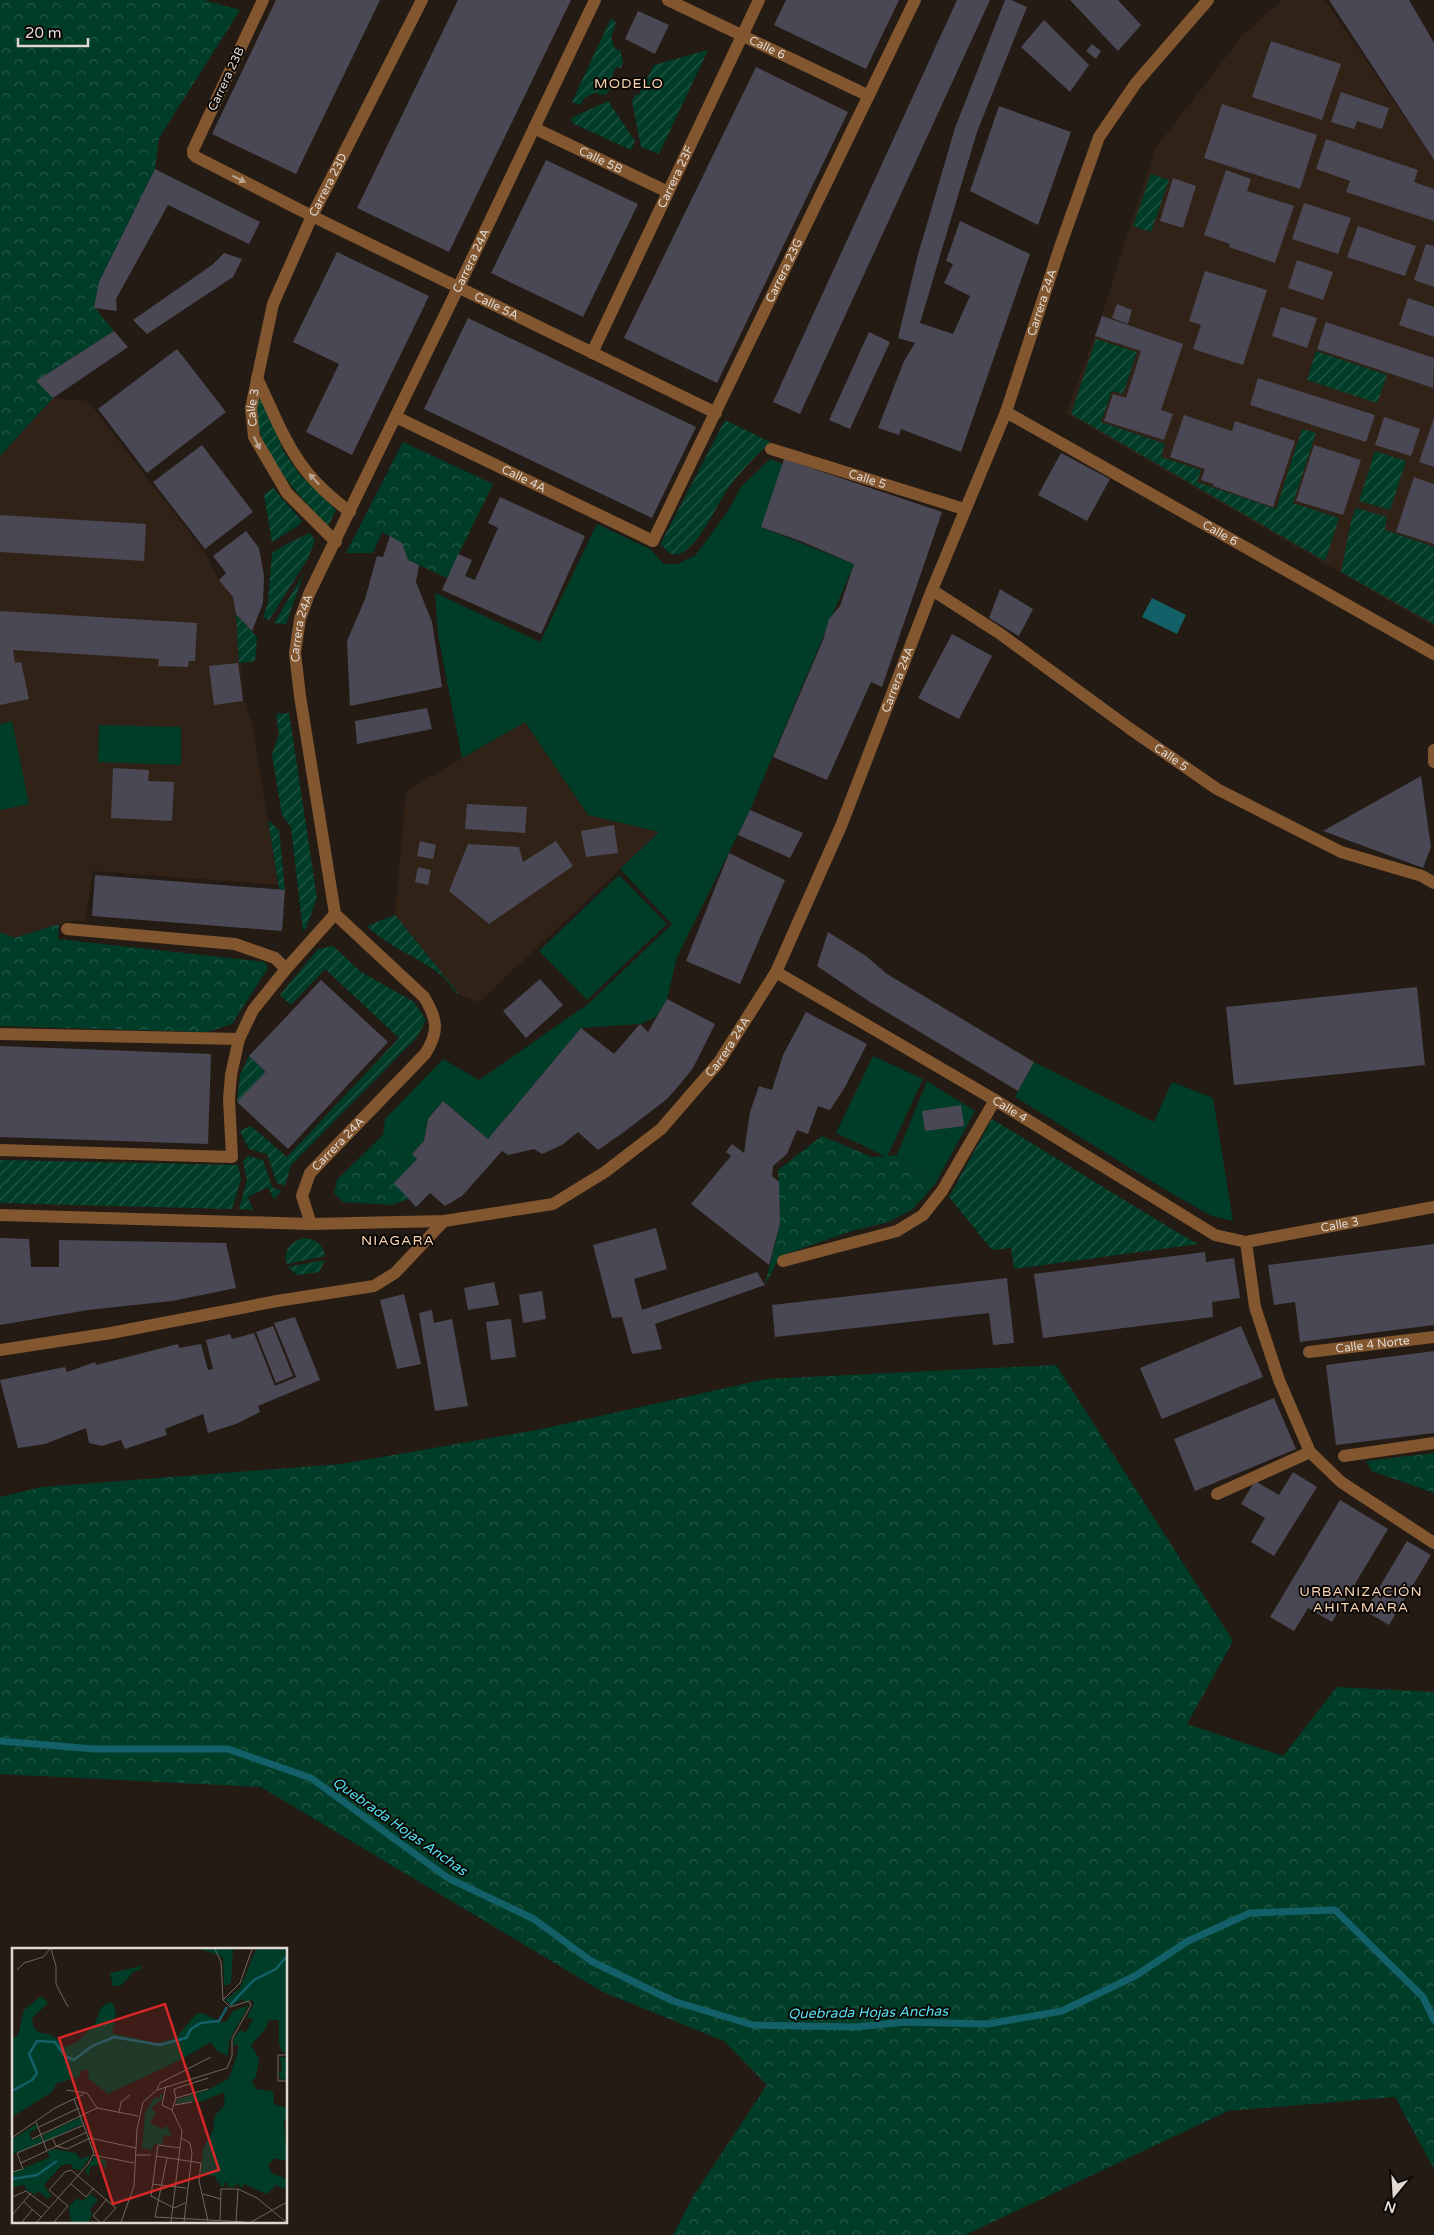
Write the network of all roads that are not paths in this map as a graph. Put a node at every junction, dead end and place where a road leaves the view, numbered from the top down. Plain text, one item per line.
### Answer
1 (263, 0) edge
2 (422, 0) edge
3 (595, 0) edge
4 (668, 0) edge
5 (759, 0) edge
6 (915, 0) edge
7 (1208, 0) edge
8 (742, 36) junction
9 (867, 95) junction
10 (534, 128) junction
11 (196, 157) joint
12 (668, 192) junction
13 (312, 216) junction
14 (458, 288) junction
15 (592, 353) junction
16 (257, 378) junction
17 (1006, 412) junction
18 (716, 413) junction
19 (396, 417) junction
20 (771, 450) dead end
21 (964, 509) junction
22 (350, 512) junction
23 (653, 541) joint
24 (336, 542) junction
25 (932, 590) junction
26 (1434, 654) edge
27 (1434, 750) edge
28 (1434, 762) edge
29 (1434, 883) edge
30 (335, 914) junction
31 (67, 929) dead end
32 (286, 969) junction
33 (776, 972) junction
34 (0, 1034) edge
35 (240, 1039) junction
36 (995, 1100) junction
37 (0, 1150) edge
38 (1434, 1207) edge
39 (0, 1215) edge
40 (444, 1221) junction
41 (311, 1224) junction
42 (1246, 1242) junction
43 (783, 1261) dead end
44 (1434, 1337) edge
45 (0, 1350) edge
46 (1310, 1352) dead end
47 (1434, 1443) edge
48 (1310, 1452) junction
49 (1344, 1456) dead end
50 (1216, 1494) dead end
51 (1434, 1542) edge

1 - 11 street, Carrera 23B
2 - 13 street, Carrera 23D
3 - 10 street, Carrera 24A
4 - 8 street, Calle 6
5 - 8 street, Carrera 23F
6 - 9 street, Carrera 23G
7 - 17 street, Carrera 24A
8 - 9 street, Calle 6
8 - 12 street, Carrera 23F
9 - 18 street, Carrera 23G
10 - 12 street, Calle 5B
10 - 14 street, Carrera 24A
11 -> 13 street, Calle 5A
12 - 15 street, Carrera 23F
13 - 14 street, Calle 5A
13 - 16 street, Carrera 23D
14 - 15 street, Calle 5A
14 - 19 street, Carrera 24A
15 - 18 street, Calle 5A
22 -> 16 street, Calle 3
16 -> 24 street, Calle 3
17 - 21 street, Carrera 24A
17 - 26 street, Calle 6
18 - 23 street, Carrera 23G
19 - 22 street, Carrera 24A
19 - 23 street, Calle 4A
20 - 21 street, Calle 5
21 - 25 street, Carrera 24A
22 - 24 street, Carrera 24A
24 - 30 street, Carrera 24A
25 - 29 street, Calle 5
25 - 33 street, Carrera 24A
27 - 28 street
30 - 32 street
30 - 41 street, Carrera 24A
31 - 32 street
32 - 35 street
33 - 36 street, Calle 4
33 - 40 street, Carrera 24A
34 - 35 street
35 - 37 street
36 - 42 street, Calle 4
36 - 43 street
38 - 42 street, Calle 3
39 - 41 street, Carrera 24A
40 - 41 street, Carrera 24A
40 - 45 street
42 - 48 street
44 - 46 street, Calle 4 Norte
47 - 49 street
48 - 50 street
48 - 51 street

